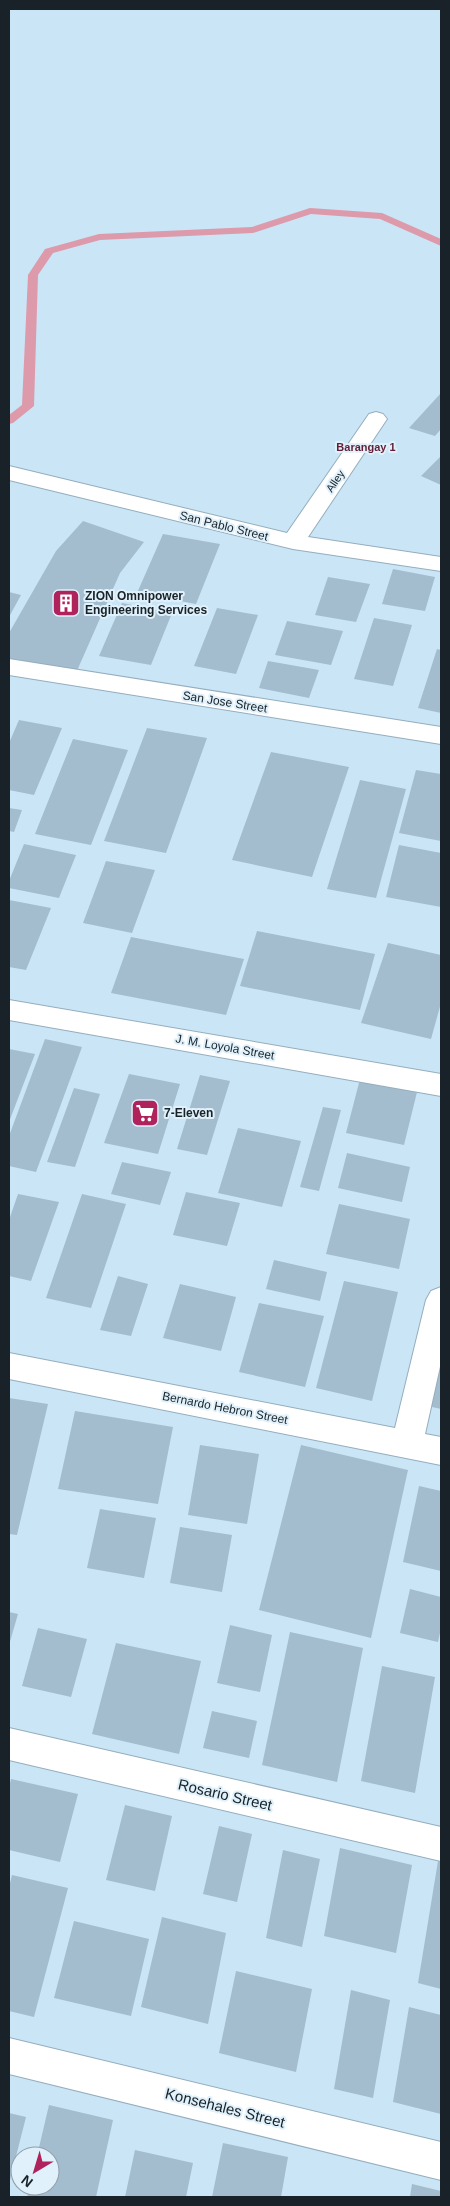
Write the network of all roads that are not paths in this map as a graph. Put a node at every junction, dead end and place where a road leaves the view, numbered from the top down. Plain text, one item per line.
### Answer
1 (376, 419) dead end
2 (9, 473) edge
3 (293, 542) junction
4 (441, 564) edge
5 (9, 667) edge
6 (441, 736) edge
7 (9, 1010) edge
8 (441, 1085) edge
9 (441, 1300) edge
10 (9, 1366) edge
11 (407, 1444) junction
12 (441, 1451) edge
13 (9, 1744) edge
14 (441, 1844) edge
15 (9, 2056) edge
16 (441, 2161) edge

1 - 3 street, Alley
2 - 3 street, San Pablo Street
3 - 4 street, San Pablo Street
5 - 6 street, San Jose Street
7 - 8 street, J. M. Loyola Street
9 - 11 street
10 - 11 street, Bernardo Hebron Street
11 - 12 street, Bernardo Hebron Street
13 - 14 street, Rosario Street
15 - 16 street, Konsehales Street

